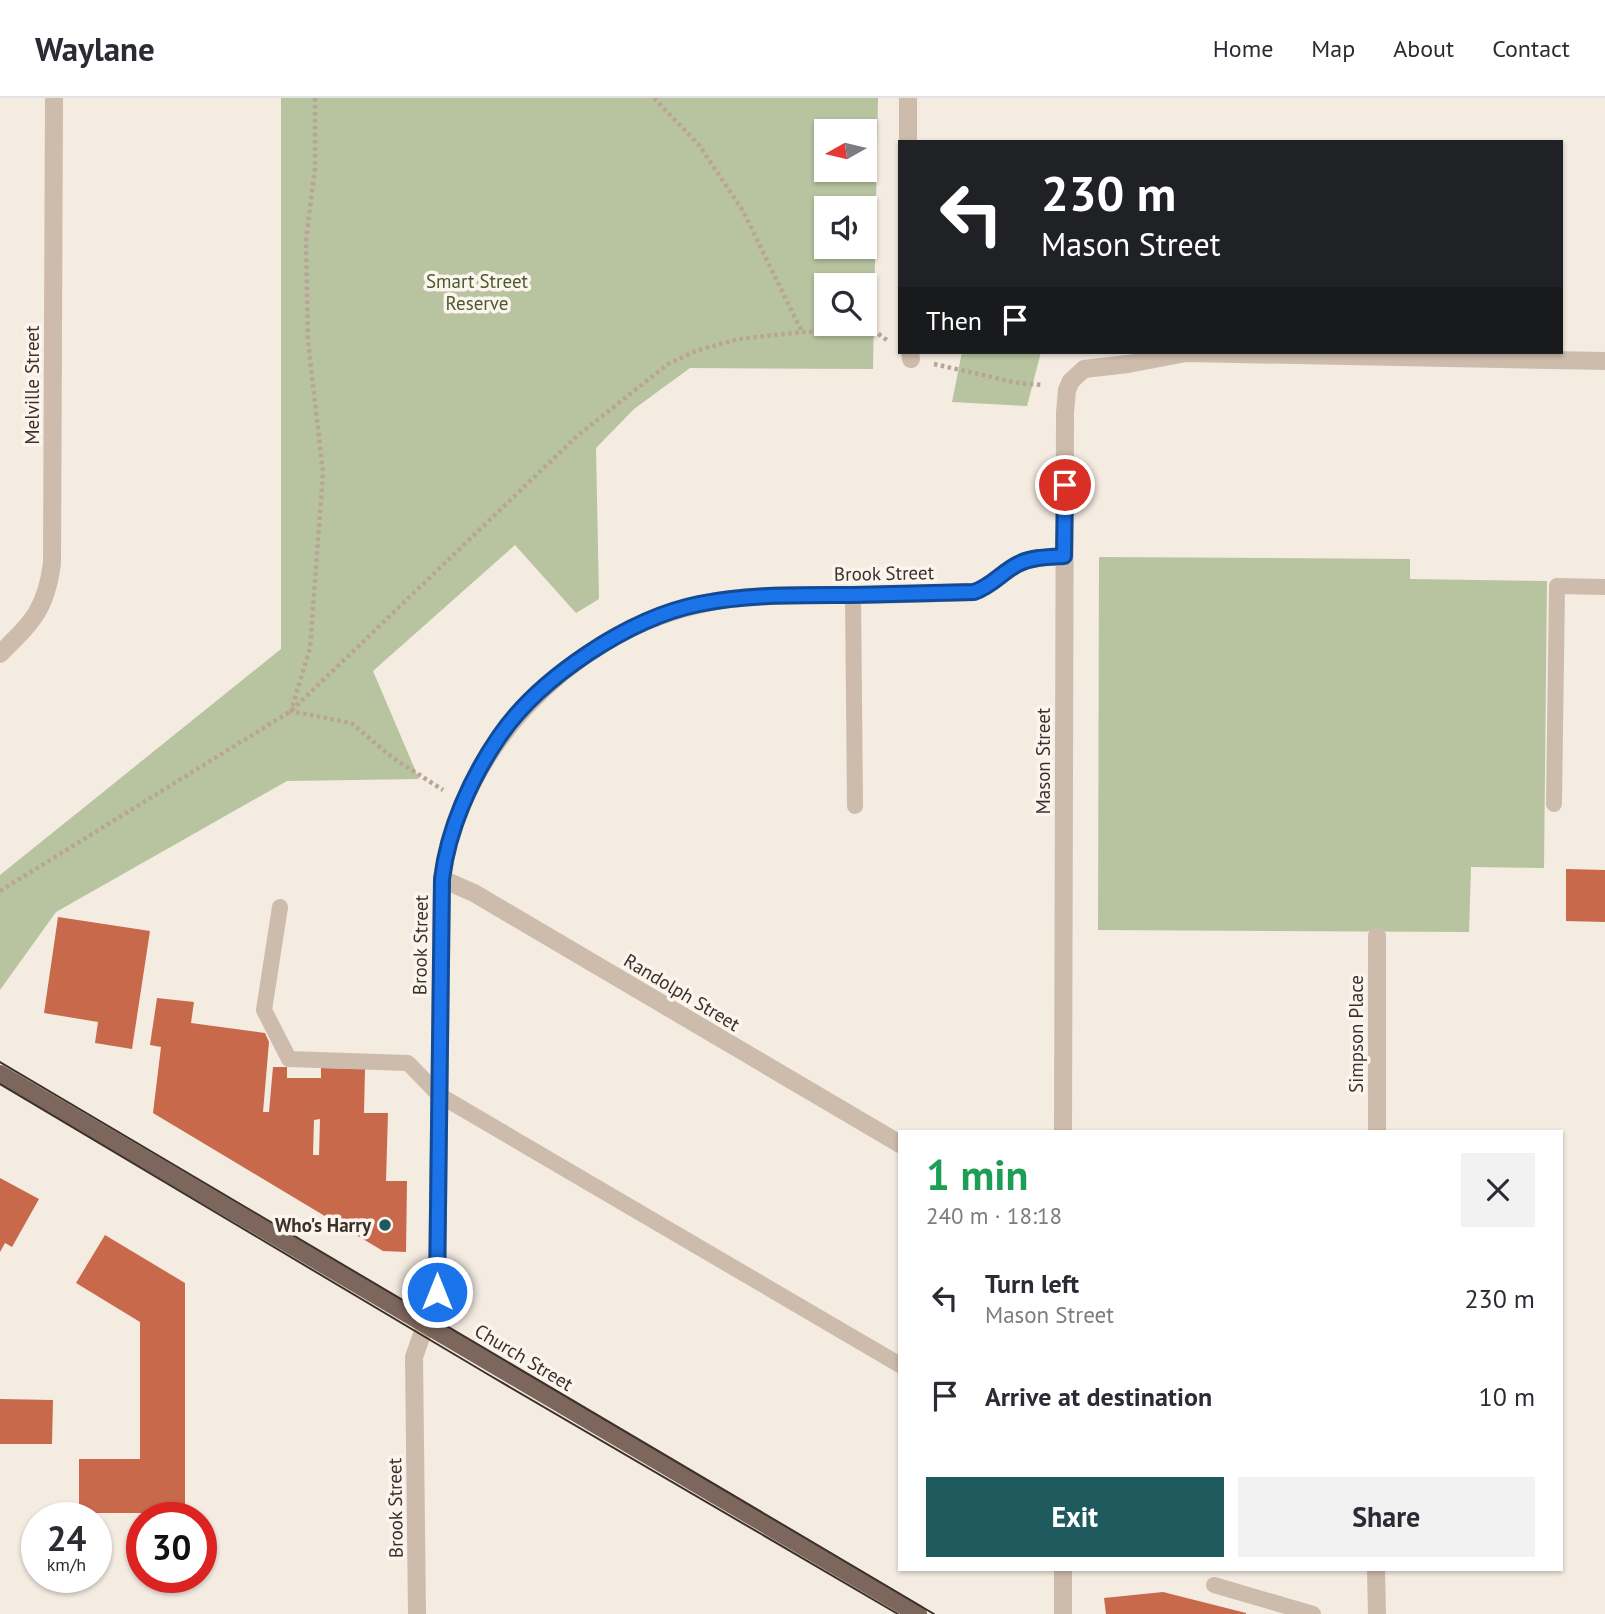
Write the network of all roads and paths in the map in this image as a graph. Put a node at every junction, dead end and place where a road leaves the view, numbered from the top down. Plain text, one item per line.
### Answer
1 (54, 98) edge
2 (315, 98) edge
3 (654, 98) edge
4 (908, 98) edge
5 (908, 140) edge
6 (802, 332) junction
7 (892, 344) dead end
8 (1181, 354) edge
9 (1238, 354) edge
10 (910, 355) edge
11 (1605, 361) edge
12 (1067, 390) junction
13 (1064, 556) junction
14 (1605, 587) edge
15 (853, 595) junction
16 (0, 654) edge
17 (291, 711) junction
18 (463, 803) junction
19 (1554, 804) dead end
20 (855, 806) dead end
21 (442, 879) junction
22 (0, 891) edge
23 (280, 907) dead end
24 (1377, 936) dead end
25 (0, 1074) edge
26 (439, 1095) junction
27 (1063, 1130) edge
28 (1377, 1130) edge
29 (898, 1143) edge
30 (426, 1324) junction
31 (898, 1364) edge
32 (1063, 1571) edge
33 (1376, 1571) edge
34 (1214, 1585) dead end
35 (417, 1614) edge
36 (918, 1614) edge
37 (1063, 1614) edge
38 (1313, 1614) edge
39 (1377, 1614) edge

1 - 16 street, Melville Street
2 - 17 path
3 - 6 path
4 - 5 street
6 - 7 path
6 - 17 path
8 - 12 street
9 - 11 street
10 - 12 path
12 - 13 street, Mason Street
13 - 15 street, Brook Street
13 - 27 street, Mason Street
14 - 19 lane
15 - 18 street, Brook Street
15 - 20 lane
17 - 18 path
17 - 22 path
18 - 21 street, Brook Street
21 - 26 street, Brook Street
21 - 29 street, Randolph Street
23 - 26 lane
24 - 28 street, Simpson Place
25 - 30 main road, Church Street
26 - 30 street, Brook Street
26 - 31 lane
30 - 35 street, Brook Street
30 - 36 main road, Church Street
32 - 37 street
33 - 39 street
34 - 38 lane

